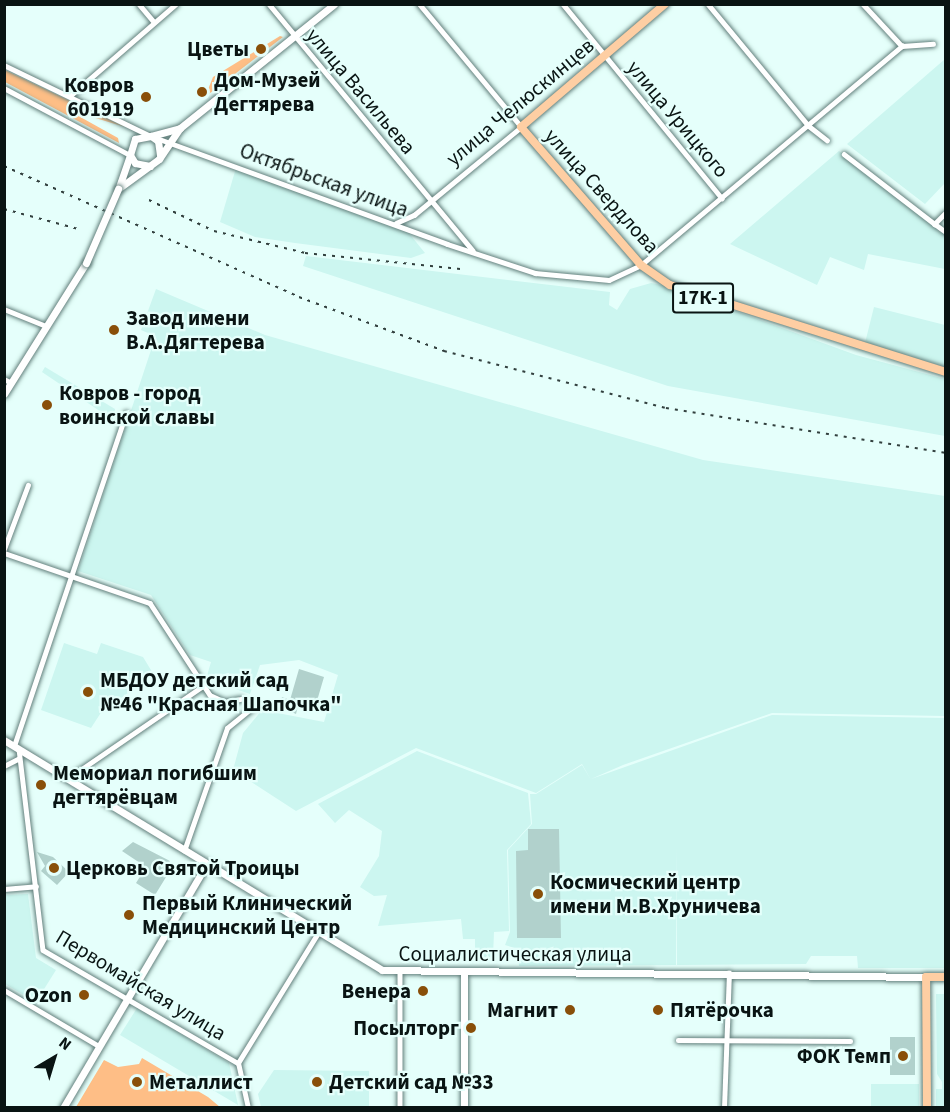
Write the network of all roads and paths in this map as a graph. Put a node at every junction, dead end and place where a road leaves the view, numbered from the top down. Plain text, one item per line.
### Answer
1 (139, 4) edge
2 (176, 4) edge
3 (269, 4) edge
4 (334, 4) edge
5 (420, 4) edge
6 (563, 4) edge
7 (665, 4) edge
8 (708, 4) edge
9 (863, 4) edge
10 (154, 22) junction
11 (294, 37) junction
12 (933, 44) dead end
13 (902, 46) junction
14 (604, 56) junction
15 (4, 65) edge
16 (4, 88) edge
17 (69, 96) junction
18 (809, 126) junction
19 (521, 127) junction
20 (180, 128) junction
21 (151, 136) junction
22 (827, 140) dead end
23 (172, 141) junction
24 (844, 154) dead end
25 (130, 155) junction
26 (159, 159) junction
27 (152, 165) junction
28 (118, 189) junction
29 (722, 198) junction
30 (430, 200) junction
31 (945, 213) edge
32 (396, 223) junction
33 (935, 224) junction
34 (945, 232) edge
35 (475, 253) junction
36 (641, 265) junction
37 (4, 309) edge
38 (46, 326) junction
39 (945, 372) edge
40 (7, 380) edge
41 (5, 391) edge
42 (126, 413) dead end
43 (28, 485) dead end
44 (4, 551) edge
45 (73, 576) junction
46 (203, 686) junction
47 (241, 699) dead end
48 (254, 706) dead end
49 (4, 740) edge
50 (17, 748) junction
51 (18, 759) junction
52 (4, 766) edge
53 (67, 779) junction
54 (184, 851) junction
55 (206, 865) junction
56 (36, 886) junction
57 (4, 889) edge
58 (318, 933) junction
59 (729, 973) junction
60 (400, 974) junction
61 (464, 974) junction
62 (926, 977) junction
63 (945, 977) edge
64 (4, 990) edge
65 (126, 997) junction
66 (678, 1040) dead end
67 (725, 1041) junction
68 (850, 1041) dead end
69 (99, 1046) junction
70 (238, 1063) junction
71 (63, 1107) edge
72 (248, 1107) edge
73 (400, 1107) edge
74 (464, 1107) edge
75 (724, 1107) edge
76 (927, 1107) edge

1 - 10 street
2 - 10 street
3 - 11 street, улица Васильева
4 - 11 main road
5 - 19 street, улица Свердлова
6 - 14 street, улица Урицкого
7 - 14 main road, улица Челюскинцев
8 - 18 street
9 - 13 street
10 - 17 street
11 - 20 main road
11 - 30 street, улица Васильева
12 - 13 street
13 - 18 street, Октябрьская улица
14 - 19 main road, улица Челюскинцев
14 - 29 street, улица Урицкого
15 - 17 street, Октябрьская улица
16 - 25 street
17 - 21 street, Октябрьская улица
18 - 22 street
18 - 29 street, Октябрьская улица
19 - 30 street, улица Челюскинцев
19 - 36 main road, улица Свердлова / 17К-1
20 - 21 main road
20 - 23 main road
21 - 23 street, Октябрьская улица
21 - 25 main road
21 - 26 main road
23 - 26 main road
23 - 32 street, Октябрьская улица
24 - 33 street
25 - 27 main road
25 - 28 main road
26 - 27 main road
27 - 28 main road
28 - 38 main road, bridge
29 - 36 street, Октябрьская улица
30 - 32 street, улица Челюскинцев
30 - 35 street, улица Васильева
31 - 33 street
32 - 35 street, Октябрьская улица
33 - 34 street
35 - 36 street, Октябрьская улица
36 - 39 main road, улица Свердлова / 17К-1
37 - 38 street
38 - 40 main road
40 - 41 main road
42 - 45 street, Первомайская улица
43 - 44 street
44 - 45 street
45 - 46 street
45 - 50 street, Первомайская улица
46 - 47 street
46 - 53 street
48 - 54 street
49 - 50 main road, Социалистическая улица
50 - 51 street, Первомайская улица
50 - 53 main road, Социалистическая улица
51 - 52 street
51 - 56 street, Первомайская улица
53 - 54 main road, Социалистическая улица
54 - 55 main road, Социалистическая улица
55 - 58 main road, Социалистическая улица
55 - 65 main road
56 - 57 street
56 - 65 street, Первомайская улица
58 - 60 main road, Социалистическая улица
58 - 70 street
59 - 61 main road, Социалистическая улица
59 - 62 main road, Социалистическая улица
59 - 67 street
60 - 61 main road, Социалистическая улица
60 - 73 street
61 - 74 main road
62 - 63 main road, Социалистическая улица
62 - 76 main road
64 - 69 street
65 - 69 main road
65 - 70 street, Первомайская улица
66 - 67 street
67 - 68 street
67 - 75 street
69 - 71 main road
70 - 72 street

